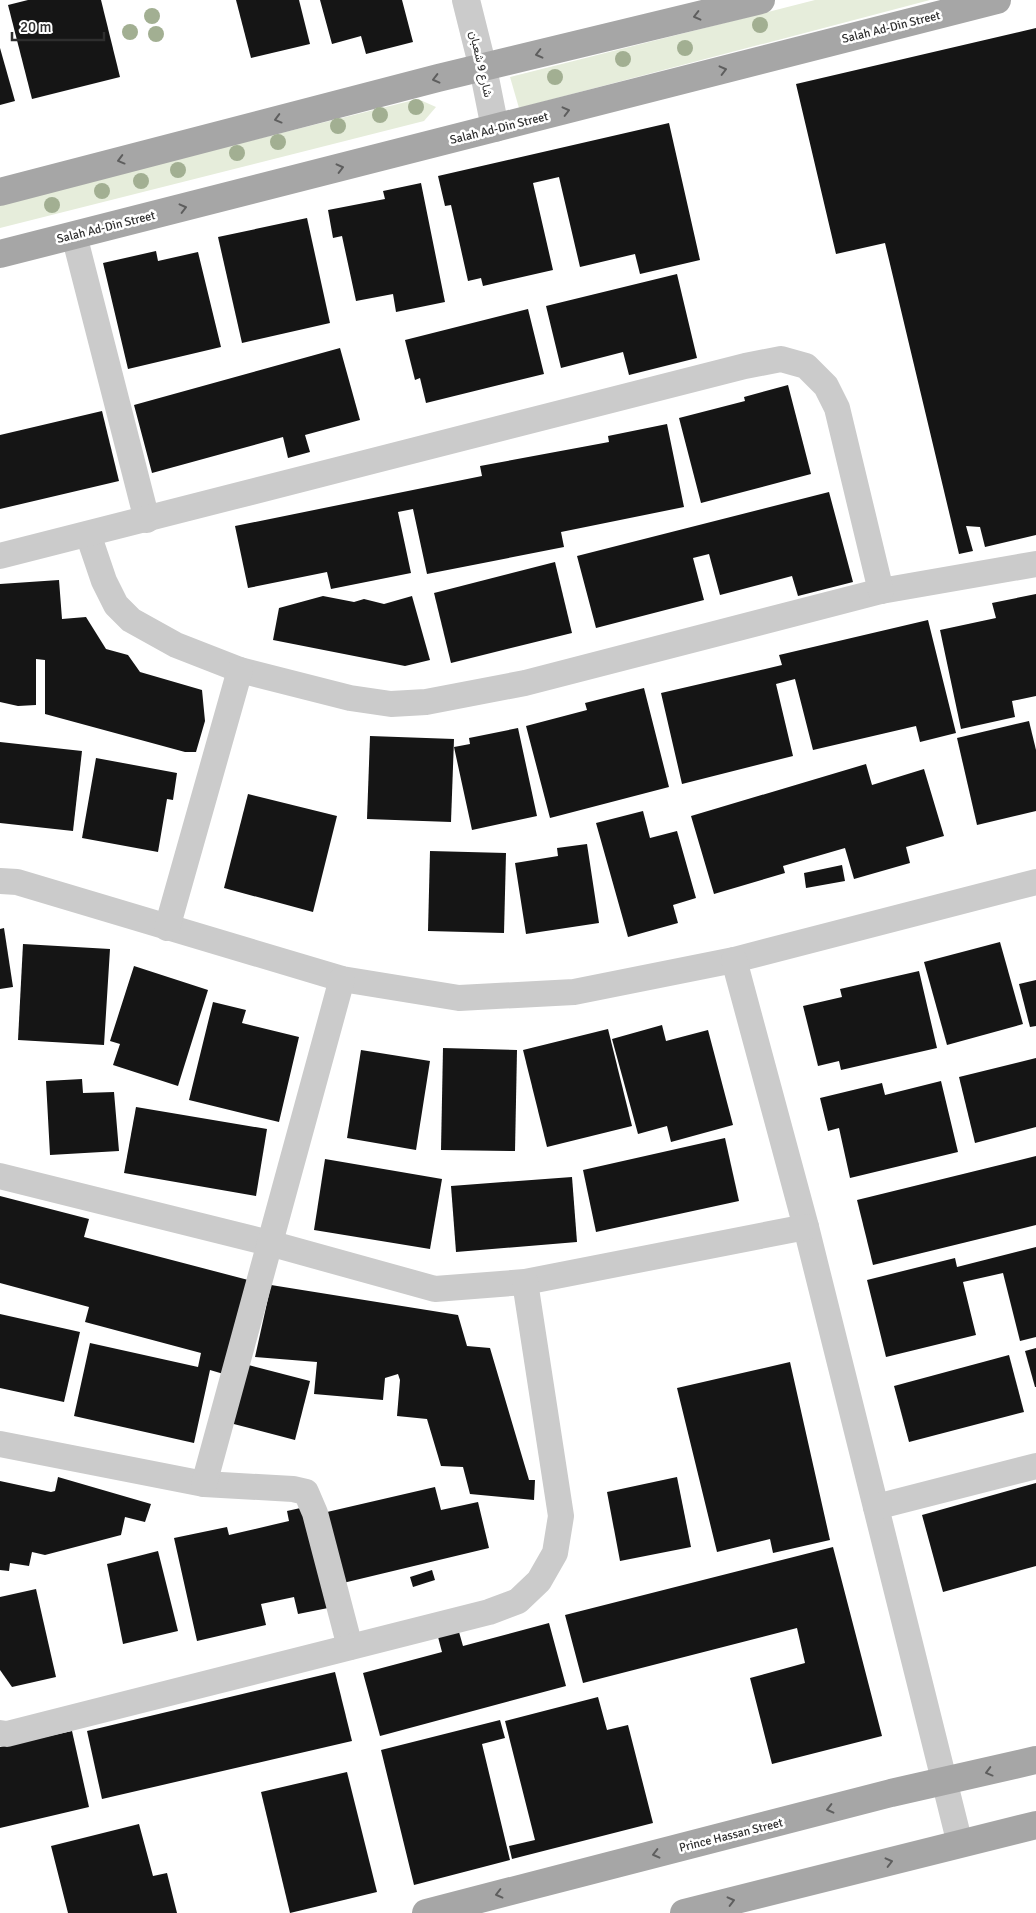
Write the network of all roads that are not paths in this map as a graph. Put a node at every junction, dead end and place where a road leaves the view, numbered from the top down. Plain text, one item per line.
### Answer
1 (466, 0) edge
2 (761, 0) edge
3 (997, 0) edge
4 (731, 4) edge
5 (483, 68) junction
6 (495, 128) junction
7 (0, 192) edge
8 (74, 235) junction
9 (0, 254) edge
10 (147, 520) junction
11 (88, 534) junction
12 (0, 556) edge
13 (1036, 564) edge
14 (882, 591) junction
15 (240, 670) junction
16 (0, 881) edge
17 (1036, 882) edge
18 (167, 928) junction
19 (734, 960) junction
20 (342, 979) junction
21 (0, 1176) edge
22 (806, 1227) junction
23 (269, 1243) junction
24 (526, 1282) junction
25 (0, 1444) edge
26 (1036, 1466) edge
27 (204, 1484) junction
28 (876, 1507) junction
29 (350, 1647) junction
30 (0, 1734) edge
31 (1036, 1760) edge
32 (946, 1782) junction
33 (1036, 1825) edge
34 (960, 1844) junction
35 (426, 1913) edge
36 (684, 1913) edge

1 - 5 street, شارع 9 شعبان
2 - 4 main road
6 -> 3 main road, Salah Ad-Din Street
4 -> 5 main road
5 - 6 street, شارع 9 شعبان
5 -> 7 main road
8 -> 6 main road, Salah Ad-Din Street
8 - 9 main road, Salah Ad-Din Street
8 - 10 street
10 - 11 street
10 - 14 street
11 - 12 street
11 - 15 street
13 - 14 street
14 - 15 street
15 - 18 street
16 - 18 street
17 - 19 street
18 - 20 street
19 - 20 street
19 - 22 street
20 - 23 street
21 - 23 street
22 - 24 street
22 - 28 street
23 - 24 street
23 - 27 street
24 - 29 street
25 - 27 street
26 - 28 street
27 - 29 street
28 - 32 street
29 - 30 street
31 -> 32 main road, Prince Hassan Street
32 - 34 street
32 -> 35 main road, Prince Hassan Street
33 - 34 main road
36 -> 34 main road

